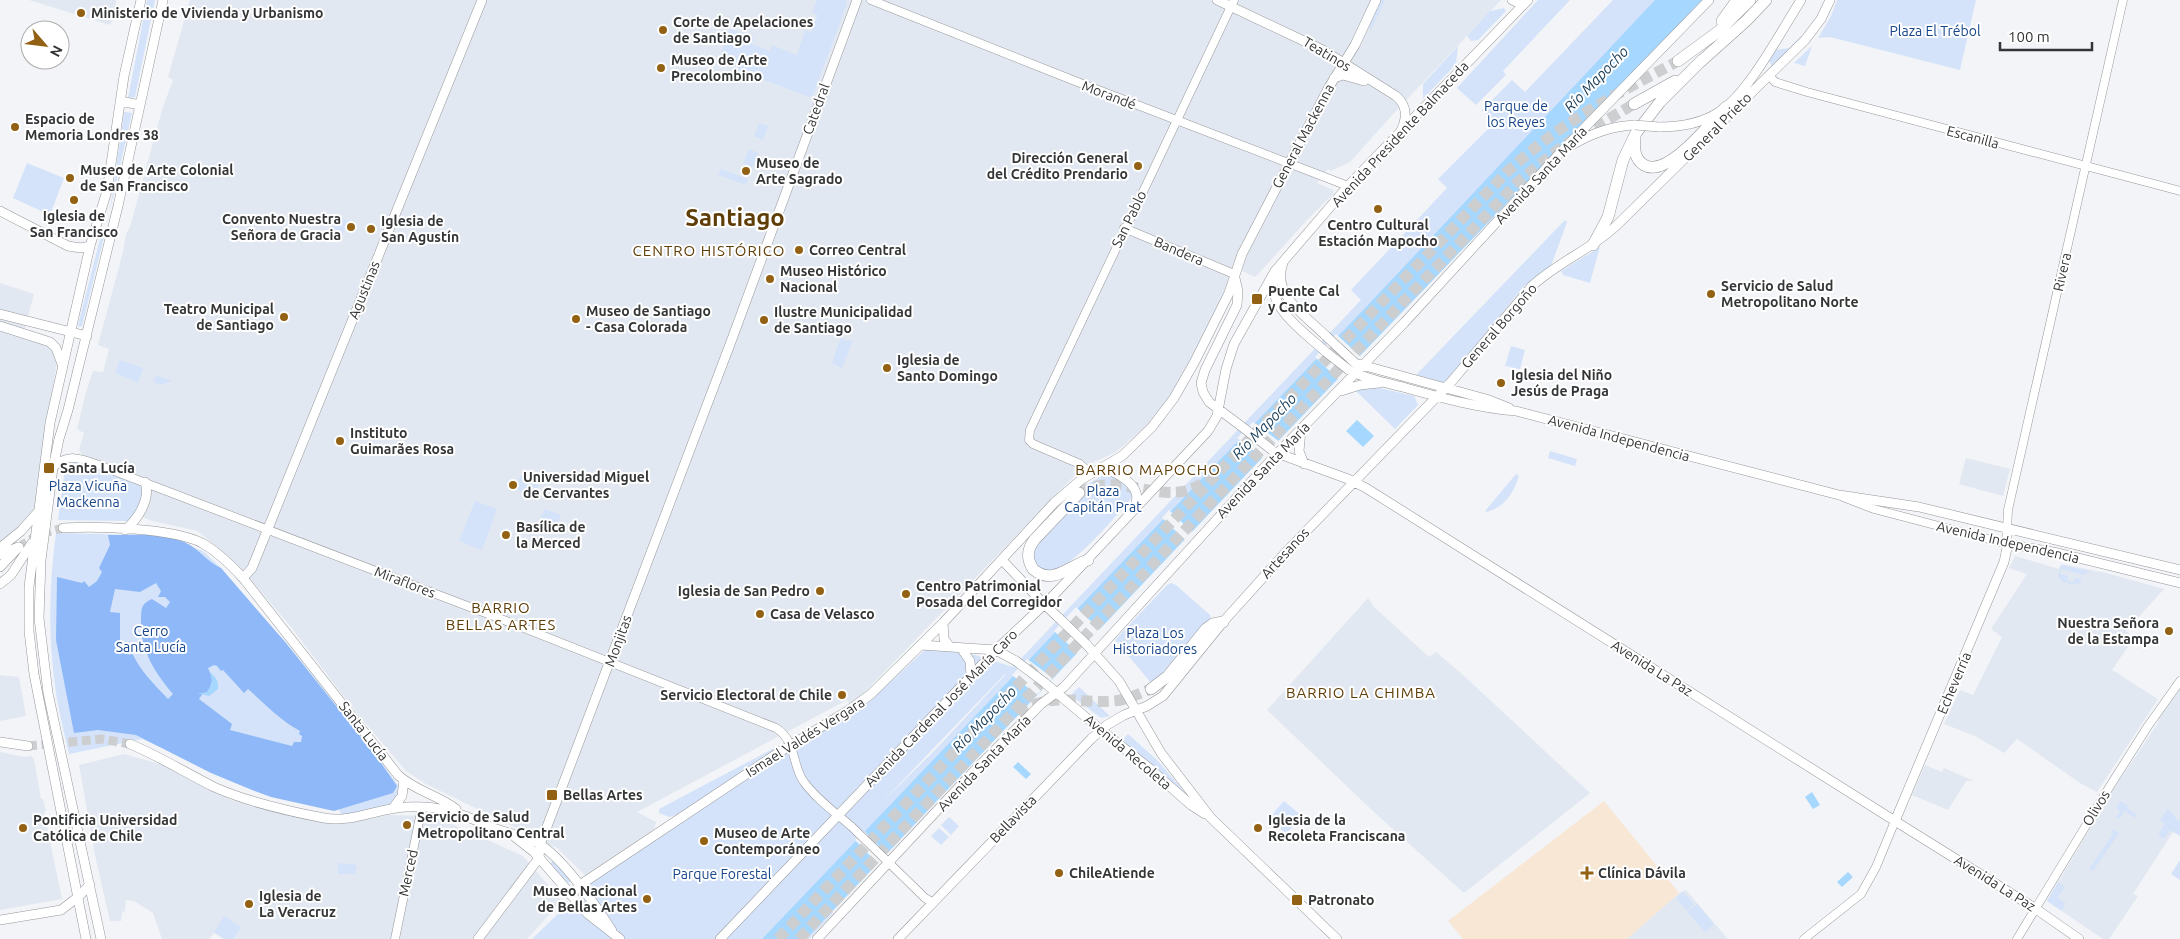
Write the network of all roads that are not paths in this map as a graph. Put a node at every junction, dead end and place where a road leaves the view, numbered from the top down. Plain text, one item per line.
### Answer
1 (141, 0) edge
2 (163, 0) edge
3 (482, 0) edge
4 (857, 0) edge
5 (872, 0) edge
6 (1217, 0) edge
7 (1376, 0) edge
8 (1512, 0) edge
9 (1709, 0) edge
10 (1737, 0) edge
11 (1767, 0) edge
12 (1801, 0) edge
13 (1830, 0) edge
14 (2123, 0) edge
15 (1232, 3) edge
16 (1526, 3) edge
17 (1754, 5) edge
18 (1701, 46) junction
19 (1702, 60) junction
20 (1678, 61) tunnel mouth
21 (1762, 62) junction
22 (1343, 63) junction
23 (1769, 76) junction
24 (1334, 78) junction
25 (1376, 85) junction
26 (120, 101) junction
27 (1634, 104) tunnel mouth
28 (140, 105) junction
29 (1726, 107) junction
30 (1176, 121) junction
31 (1636, 129) junction
32 (1399, 133) junction
33 (1559, 154) junction
34 (1288, 164) junction
35 (2086, 167) junction
36 (1348, 186) junction
37 (2180, 192) edge
38 (0, 211) edge
39 (1124, 228) junction
40 (1592, 245) junction
41 (90, 246) junction
42 (1285, 258) junction
43 (1275, 271) junction
44 (1234, 274) junction
45 (0, 314) edge
46 (0, 326) edge
47 (735, 330) joint
48 (70, 332) junction
49 (86, 336) junction
50 (62, 364) junction
51 (1355, 368) junction
52 (1387, 383) junction
53 (1444, 388) junction
54 (1338, 391) junction
55 (1437, 396) junction
56 (1218, 410) junction
57 (1516, 411) junction
58 (1301, 430) junction
59 (1274, 452) junction
60 (1304, 464) junction
61 (53, 468) junction
62 (1102, 469) junction
63 (1091, 474) junction
64 (145, 482) junction
65 (1354, 482) junction
66 (1079, 493) tunnel mouth
67 (1839, 495) junction
68 (1135, 510) junction
69 (37, 513) junction
70 (63, 528) tunnel mouth
71 (2007, 529) junction
72 (125, 530) junction
73 (267, 530) junction
74 (33, 541) junction
75 (2007, 544) junction
76 (0, 548) edge
77 (0, 555) edge
78 (1002, 560) junction
79 (1088, 560) junction
80 (0, 567) edge
81 (2180, 570) edge
82 (243, 578) junction
83 (2180, 583) edge
84 (0, 584) edge
85 (1044, 604) junction
86 (1222, 622) junction
87 (943, 623) junction
88 (922, 645) junction
89 (950, 647) junction
90 (961, 648) junction
91 (996, 650) junction
92 (1095, 653) junction
93 (610, 662) junction
94 (972, 675) junction
95 (2180, 681) edge
96 (1151, 689) tunnel mouth
97 (1057, 692) junction
98 (1138, 711) junction
99 (1101, 730) junction
100 (0, 742) edge
101 (130, 744) tunnel mouth
102 (790, 745) junction
103 (28, 746) tunnel mouth
104 (404, 780) junction
105 (422, 807) junction
106 (392, 808) junction
107 (460, 813) junction
108 (838, 815) junction
109 (1211, 818) junction
110 (1895, 821) junction
111 (512, 835) junction
112 (540, 845) junction
113 (538, 858) junction
114 (886, 860) junction
115 (90, 885) junction
116 (580, 885) junction
117 (571, 894) junction
118 (78, 897) junction
119 (932, 902) junction
120 (2036, 909) junction
121 (0, 920) edge
122 (612, 931) junction
123 (86, 939) edge
124 (101, 939) edge
125 (394, 939) edge
126 (478, 939) edge
127 (620, 939) edge
128 (720, 939) edge
129 (817, 939) edge
130 (898, 939) edge
131 (1338, 939) edge
132 (1804, 939) edge
133 (2017, 939) edge
134 (2079, 939) edge

1 - 26 main road
2 - 28 main road
3 - 73 main road, Agustinas
4 - 47 main road, Catedral
5 - 30 street, Morandé
6 - 15 main road, Teatinos
7 - 22 main road, General Mackenna
8 - 16 main road
9 - 33 main road, Avenida Santa María
10 - 18 highway
11 - 17 highway
12 - 21 main road, General Prieto
13 - 23 main road, General Prieto
14 - 35 street, Rivera
15 - 22 main road, Teatinos
15 - 30 street, San Pablo
16 - 32 main road, Avenida Presidente Balmaceda
17 - 18 highway
17 - 19 highway
18 - 20 highway
19 - 27 highway
19 - 31 highway
21 - 23 main road
21 - 29 main road, General Prieto
22 - 24 main road, General Mackenna
22 - 25 main road, Teatinos
23 - 35 street, Escanilla
23 - 40 main road, General Prieto
24 - 25 main road
24 - 34 main road, General Mackenna
25 - 32 main road, Teatinos
26 - 28 main road
26 - 41 main road
28 - 49 main road
29 - 31 main road, General Prieto, bridge
29 - 31 highway
30 - 34 street, Morandé
30 - 39 street, San Pablo
31 - 33 main road, General Prieto
31 - 40 highway
32 - 36 main road, Avenida Presidente Balmaceda
33 - 51 main road, Avenida Santa María
34 - 36 street, Morandé
34 - 44 main road, General Mackenna
35 - 37 street, Escanilla
35 - 71 street, Rivera
36 - 42 main road, Avenida Presidente Balmaceda
38 - 41 main road
39 - 44 street, Bandera
39 - 63 street, San Pablo
40 - 53 main road, General Borgoño
41 - 48 main road
42 - 43 main road, Avenida Presidente Balmaceda
42 - 51 main road, Avenida Independencia, bridge
43 - 51 main road, Avenida Independencia, bridge
43 - 56 main road, Avenida Cardenal José María Caro
44 - 56 main road, Avenida La Paz
44 - 62 main road, Ismael Valdés Vergara
45 - 48 main road
46 - 50 main road
47 - 93 main road, Monjitas
48 - 49 main road
48 - 50 main road
49 - 61 main road
50 - 69 main road
51 - 52 main road, Avenida Independencia
51 - 53 main road, Avenida Independencia
51 - 54 main road, Avenida Santa María
52 - 54 main road
52 - 55 main road, Avenida Independencia
53 - 55 main road, General Borgoño
53 - 57 main road, Avenida Independencia
54 - 58 main road, Avenida Santa María
55 - 57 main road, Avenida Independencia
55 - 65 main road, Artesanos
56 - 59 main road, Avenida La Paz, bridge
56 - 68 main road, Avenida Cardenal José María Caro
57 - 67 main road, Avenida Independencia
58 - 59 main road, Avenida Santa María
58 - 60 main road
59 - 60 main road, Avenida La Paz
59 - 92 main road, Avenida Santa María
60 - 65 main road, Avenida La Paz
61 - 64 street, Miraflores
61 - 115 main road
62 - 63 main road, Ismael Valdés Vergara
62 - 68 main road
63 - 78 main road, Ismael Valdés Vergara
64 - 72 main road
64 - 73 street, Miraflores
65 - 86 main road, Artesanos
65 - 110 main road, Avenida La Paz
66 - 79 highway
67 - 71 main road, Avenida Independencia
67 - 75 street, Avenida Independencia
68 - 79 main road, Avenida Cardenal José María Caro
69 - 74 main road
69 - 76 main road
70 - 72 main road, Santa Lucía
71 - 75 main road, Rivera
71 - 81 main road, Avenida Independencia
72 - 82 main road, Santa Lucía
73 - 82 main road, Agustinas
73 - 93 street, Miraflores
74 - 84 main road
74 - 118 main road
75 - 83 main road, Avenida Independencia
75 - 110 main road, Echeverría
77 - 80 main road
78 - 85 main road, Avenida Recoleta
78 - 87 main road, Ismael Valdés Vergara
79 - 85 main road, Avenida Cardenal José María Caro
82 - 104 main road, Santa Lucía
85 - 91 main road, Avenida Cardenal José María Caro
85 - 92 main road, Avenida Recoleta, bridge
86 - 96 highway
86 - 98 main road, Artesanos
87 - 88 main road, Ismael Valdés Vergara
87 - 89 main road
88 - 89 main road
88 - 102 main road, Ismael Valdés Vergara
89 - 90 main road
90 - 91 main road
90 - 94 main road
91 - 94 main road, Avenida Cardenal José María Caro
91 - 97 main road, Avenida Recoleta, bridge
92 - 97 main road, Avenida Santa María
92 - 98 main road, Avenida Recoleta
93 - 102 street, Miraflores
93 - 112 main road, Monjitas
94 - 108 main road, Avenida Cardenal José María Caro
95 - 120 street, Olivos
97 - 99 main road, Avenida Recoleta
97 - 114 main road, Avenida Santa María
98 - 99 main road, Bellavista
98 - 109 main road, Avenida Recoleta
99 - 109 main road, Avenida Recoleta
99 - 119 main road, Bellavista
100 - 103 main road
101 - 106 main road
102 - 108 street, Miraflores
102 - 116 main road, Ismael Valdés Vergara
104 - 106 main road
104 - 107 main road, Santa Lucía
105 - 106 main road
105 - 107 main road
105 - 125 street, Merced
107 - 111 main road
108 - 114 street, Miraflores, bridge
108 - 128 main road, Avenida Cardenal José María Caro
109 - 131 main road, Avenida Recoleta
110 - 120 main road, Avenida La Paz
110 - 132 street
111 - 112 main road
111 - 113 main road
112 - 113 main road, Monjitas
112 - 116 main road
113 - 117 main road
113 - 126 main road, Monjitas
114 - 119 street
114 - 129 main road, Avenida Santa María
115 - 118 main road
115 - 124 main road
116 - 117 main road, Ismael Valdés Vergara
116 - 122 main road
117 - 122 main road
118 - 121 main road
118 - 123 main road
119 - 130 main road, Bellavista
120 - 133 street, Olivos
120 - 134 main road, Avenida La Paz
122 - 127 main road

